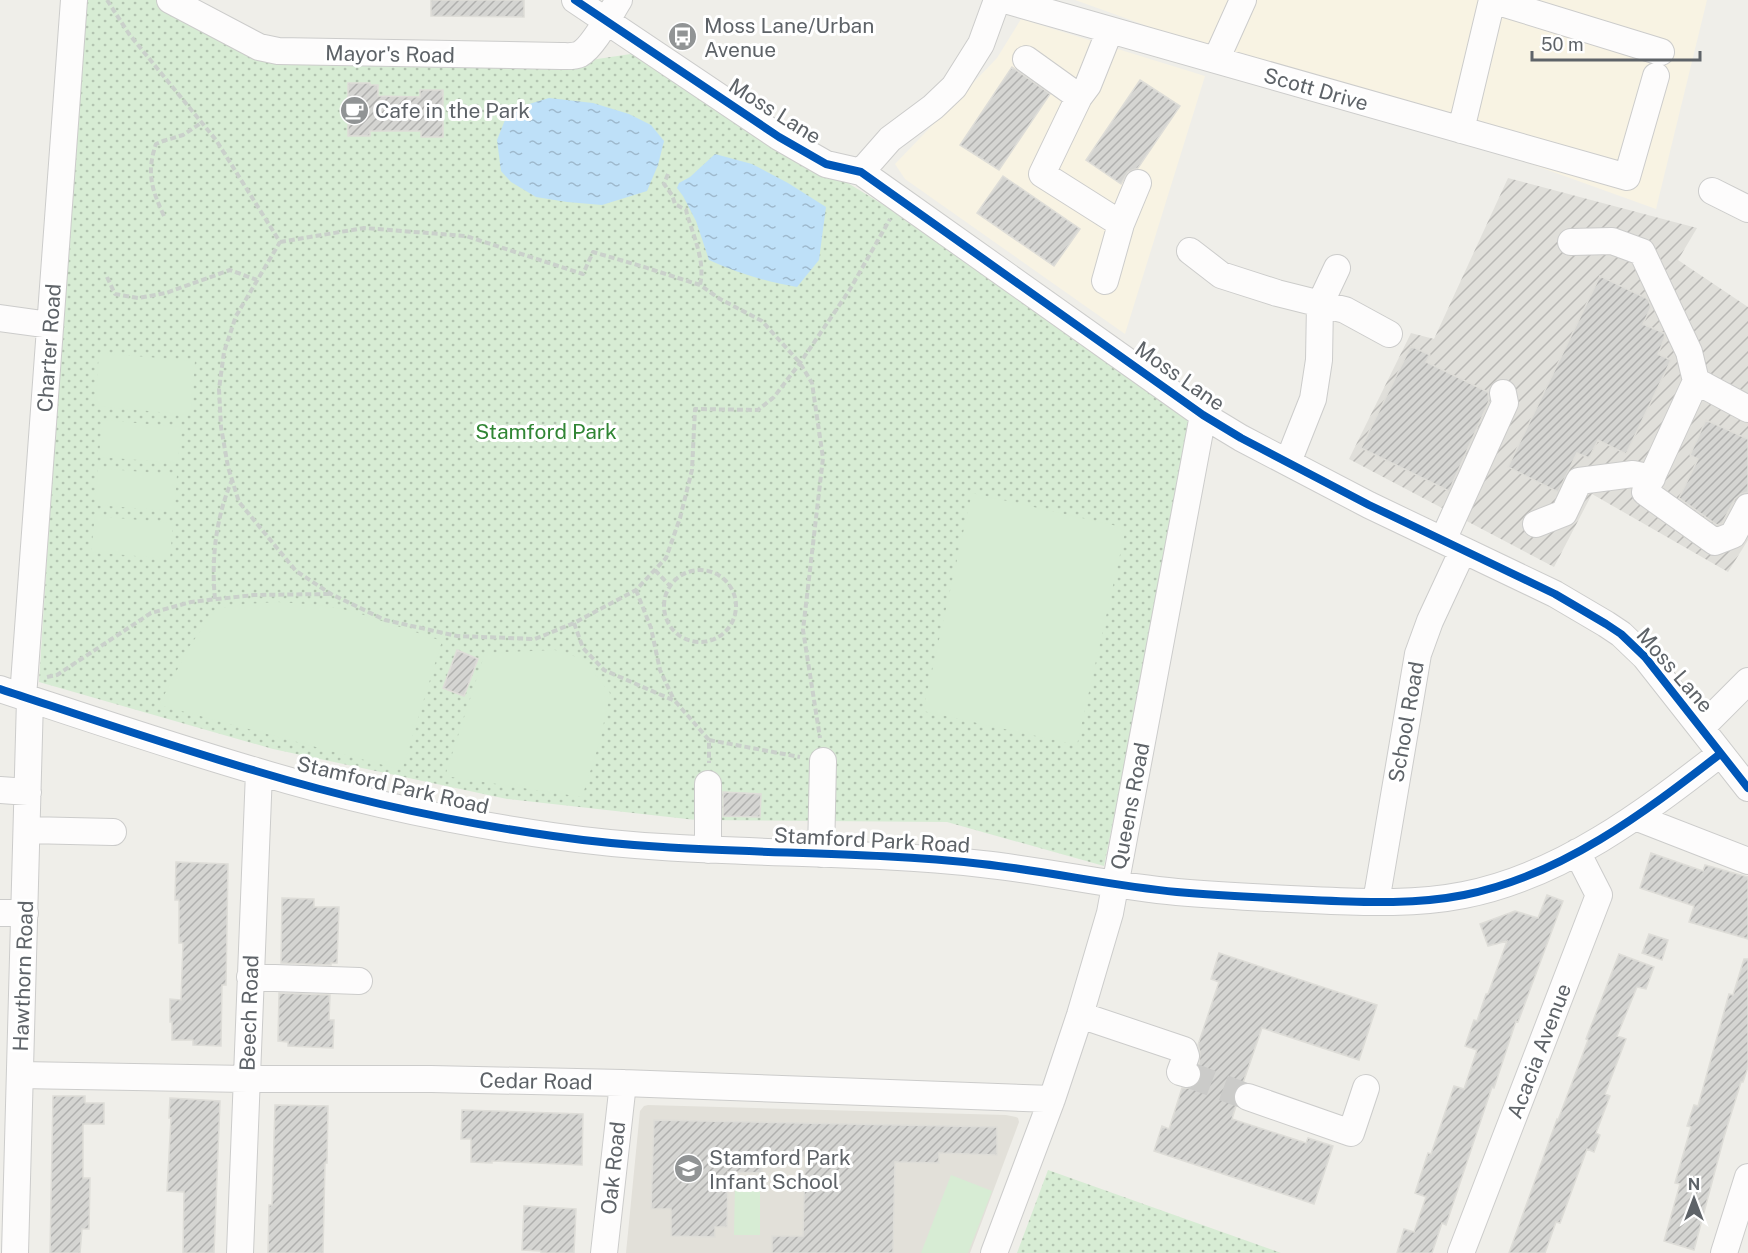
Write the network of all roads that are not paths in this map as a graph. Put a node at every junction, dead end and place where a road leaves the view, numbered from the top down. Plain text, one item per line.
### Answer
1 (74, 0) edge
2 (170, 0) edge
3 (575, 0) edge
4 (997, 0) edge
5 (1005, 0) edge
6 (1243, 0) edge
7 (1492, 0) edge
8 (612, 10) edge
9 (1110, 30) junction
10 (1026, 59) dead end
11 (1216, 60) junction
12 (1079, 97) junction
13 (1461, 130) junction
14 (861, 172) junction
15 (1138, 183) dead end
16 (1712, 191) dead end
17 (1748, 209) edge
18 (1121, 224) junction
19 (1571, 242) dead end
20 (1190, 251) dead end
21 (1337, 268) dead end
22 (1105, 281) dead end
23 (1320, 304) junction
24 (0, 318) edge
25 (50, 325) junction
26 (1389, 334) dead end
27 (1696, 381) junction
28 (1503, 393) dead end
29 (1748, 409) edge
30 (1203, 415) junction
31 (1288, 462) junction
32 (1652, 478) junction
33 (1748, 507) edge
34 (1536, 524) dead end
35 (1453, 545) junction
36 (1748, 681) edge
37 (19, 692) edge
38 (1701, 728) junction
39 (1720, 754) junction
40 (823, 761) road end
41 (259, 772) junction
42 (708, 784) road end
43 (1748, 788) edge
44 (0, 790) edge
45 (28, 792) junction
46 (1635, 817) junction
47 (27, 830) junction
48 (113, 832) dead end
49 (708, 850) junction
50 (1577, 852) junction
51 (821, 854) junction
52 (1748, 861) edge
53 (1116, 883) junction
54 (1376, 902) junction
55 (12, 913) edge
56 (250, 977) junction
57 (359, 981) dead end
58 (1080, 1015) junction
59 (1185, 1062) tunnel mouth
60 (20, 1075) junction
61 (247, 1079) junction
62 (623, 1083) junction
63 (1366, 1088) dead end
64 (1248, 1097) tunnel mouth
65 (1052, 1099) junction
66 (1748, 1177) edge
67 (8, 1217) edge
68 (15, 1253) edge
69 (240, 1253) edge
70 (604, 1253) edge
71 (994, 1253) edge
72 (1461, 1253) edge
73 (1724, 1253) edge

1 - 25 street, Charter Road
2 - 8 street, Mayor's Road
3 - 8 street, Moss Lane
4 - 14 street
5 - 9 street, Scott Drive
6 - 11 street
7 - 13 street
7 - 13 street, Scott Drive
8 - 14 street, Moss Lane
9 - 11 street, Scott Drive
9 - 12 street
10 - 12 street
11 - 13 street, Scott Drive
12 - 18 street
14 - 30 street, Moss Lane
15 - 18 street
16 - 17 street
18 - 22 street
19 - 27 street
20 - 23 street
21 - 23 street
23 - 26 street
23 - 31 street
24 - 25 street
25 - 37 street, Charter Road
27 - 29 street
27 - 32 street
28 - 35 street, School Road
30 - 31 street, Moss Lane
30 - 53 street, Queens Road
31 - 35 street, Moss Lane
32 - 33 street
32 - 34 street
35 - 38 street, Moss Lane
35 - 54 street, School Road
36 - 38 street
37 - 41 street, Stamford Park Road
37 - 45 street, Hawthorn Road
38 - 39 street, Moss Lane
39 - 43 street, Moss Lane
39 - 46 street, Stamford Park Road
40 - 51 street
41 - 49 street, Stamford Park Road
41 - 56 street, Beech Road
42 - 49 street
44 - 45 street
45 - 47 street, Hawthorn Road
46 - 50 street, Stamford Park Road
46 - 52 street
47 - 48 street
47 - 55 street, Hawthorn Road
49 - 51 street, Stamford Park Road
50 - 54 street, Stamford Park Road
50 - 72 street, Acacia Avenue
51 - 53 street, Stamford Park Road
53 - 54 street, Stamford Park Road
53 - 58 street, Queens Road
55 - 60 street, Hawthorn Road
56 - 57 street
56 - 61 street, Beech Road
58 - 59 street
58 - 65 street, Queens Road
60 - 61 street, Cedar Road
60 - 67 street, Hawthorn Road
61 - 62 street, Cedar Road
61 - 69 street, Beech Road
62 - 65 street, Cedar Road
62 - 70 street, Oak Road
63 - 64 street
65 - 71 street, Queens Road
66 - 73 street
67 - 68 street, Hawthorn Road

